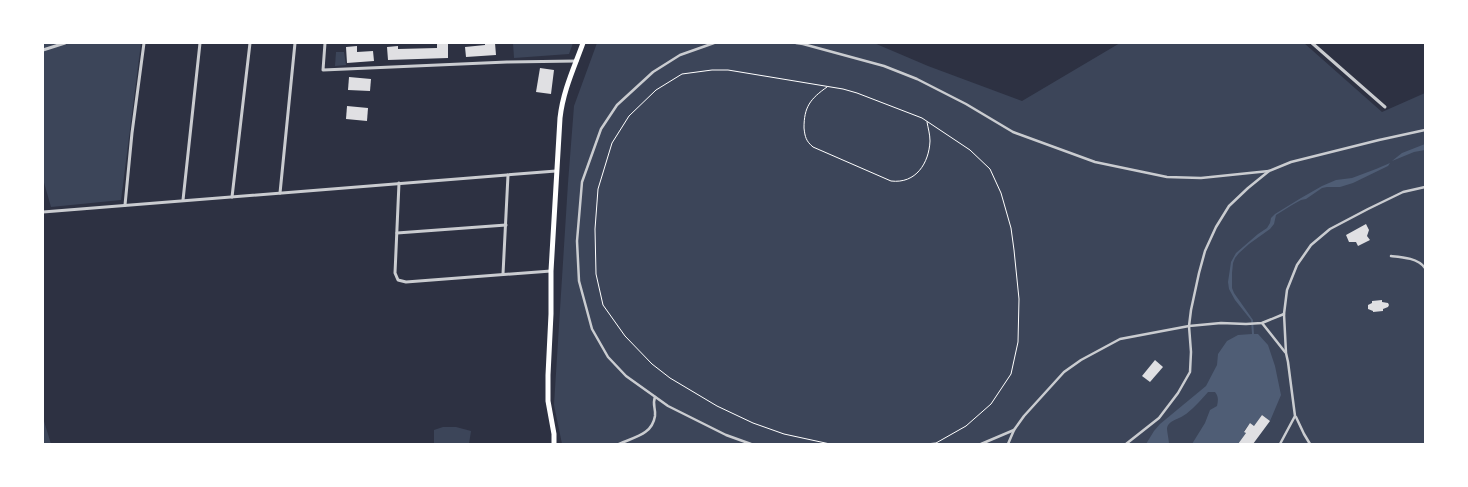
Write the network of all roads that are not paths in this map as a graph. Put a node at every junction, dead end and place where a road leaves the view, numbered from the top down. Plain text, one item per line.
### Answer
1 (65, 43) edge
2 (144, 43) edge
3 (200, 43) edge
4 (250, 43) edge
5 (295, 43) edge
6 (325, 43) edge
7 (583, 43) edge
8 (714, 43) edge
9 (796, 43) edge
10 (803, 43) edge
11 (1312, 43) edge
12 (43, 50) edge
13 (577, 61) junction
14 (1385, 107) dead end
15 (1425, 130) edge
16 (556, 171) junction
17 (1270, 171) junction
18 (508, 175) junction
19 (400, 183) junction
20 (1425, 187) edge
21 (280, 193) junction
22 (232, 197) junction
23 (183, 200) junction
24 (125, 205) junction
25 (43, 212) edge
26 (506, 225) junction
27 (397, 233) junction
28 (1391, 256) dead end
29 (1425, 268) edge
30 (551, 271) junction
31 (503, 274) junction
32 (1284, 314) junction
33 (1262, 324) junction
34 (1189, 326) junction
35 (1286, 353) junction
36 (655, 397) junction
37 (1295, 416) junction
38 (1014, 430) junction
39 (554, 444) edge
40 (619, 444) edge
41 (750, 444) edge
42 (981, 444) edge
43 (1008, 444) edge
44 (1126, 444) edge
45 (1280, 444) edge
46 (1310, 444) edge

1 - 12 street
2 - 24 street
3 - 23 street
4 - 22 street
5 - 21 street
6 - 13 street
7 - 13 main road
8 - 36 street
9 - 10 street
10 - 17 street
11 - 14 street
13 - 16 main road
15 - 17 street
16 - 18 street
16 - 30 main road
17 - 34 street
18 - 19 street
18 - 26 street
19 - 21 street
19 - 27 street
20 - 32 street
21 - 22 street
22 - 23 street
23 - 24 street
24 - 25 street
26 - 27 street
26 - 31 street
27 - 31 street
28 - 29 street
30 - 31 street
30 - 39 main road
32 - 33 street
32 - 35 street
33 - 34 street
33 - 35 street
34 - 38 street
34 - 44 street
35 - 37 street
36 - 40 street
36 - 41 street
37 - 45 street
37 - 46 street
38 - 42 street
38 - 43 street

